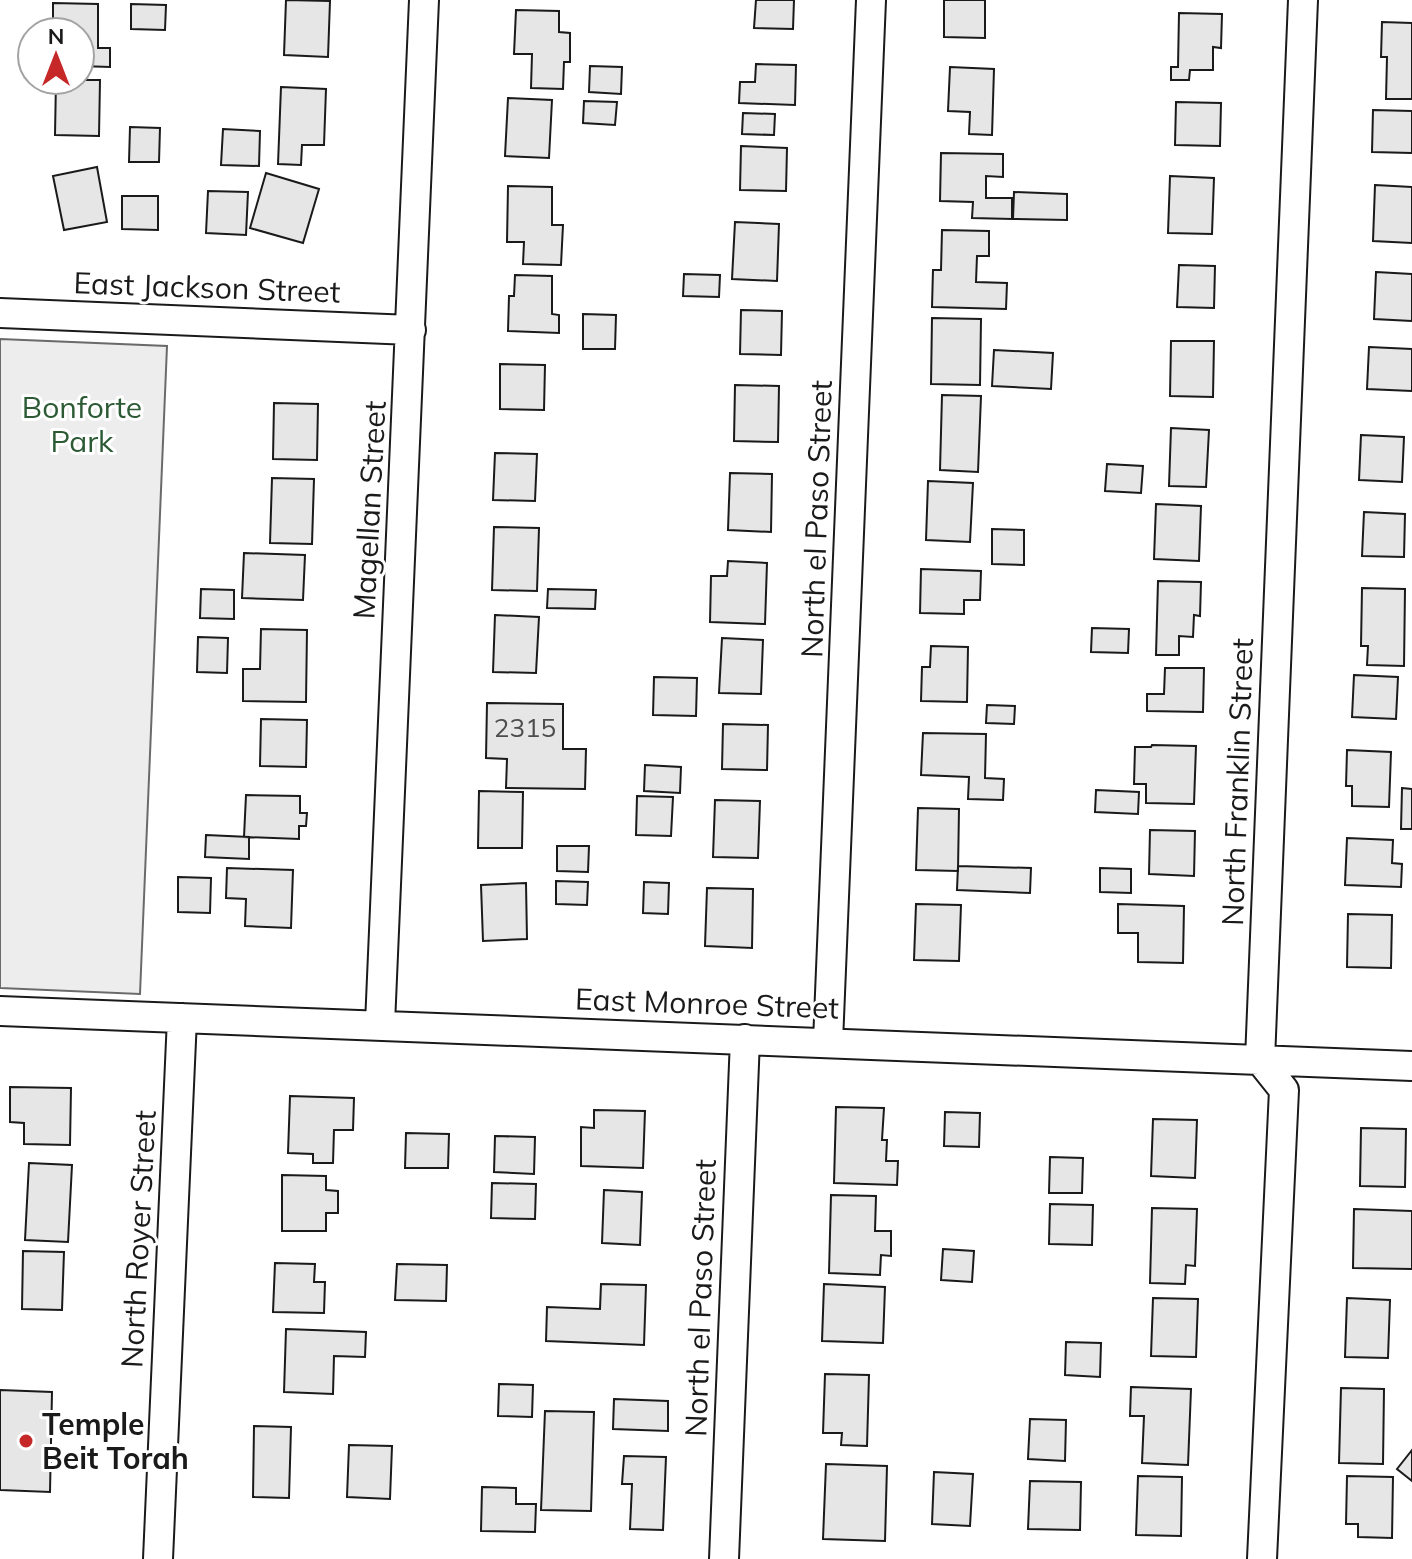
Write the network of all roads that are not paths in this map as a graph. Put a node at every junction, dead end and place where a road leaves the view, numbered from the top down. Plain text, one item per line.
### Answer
1 (424, 0) edge
2 (871, 0) edge
3 (1303, 0) edge
4 (0, 313) edge
5 (411, 330) junction
6 (0, 1011) edge
7 (182, 1018) junction
8 (380, 1024) junction
9 (745, 1039) junction
10 (828, 1042) junction
11 (1260, 1060) junction
12 (1412, 1066) edge
13 (158, 1559) edge
14 (724, 1559) edge
15 (1262, 1559) edge

1 - 5 street, Magellan Street
2 - 10 street, North el Paso Street
3 - 11 street, North Franklin Street
4 - 5 street, East Jackson Street
5 - 8 street, Magellan Street
6 - 7 street, East Monroe Street
7 - 8 street, East Monroe Street
7 - 13 street, North Royer Street
8 - 9 street, East Monroe Street
9 - 10 street, East Monroe Street
9 - 14 street, North el Paso Street
10 - 11 street, East Monroe Street
11 - 12 street, East Monroe Street
11 - 15 street

